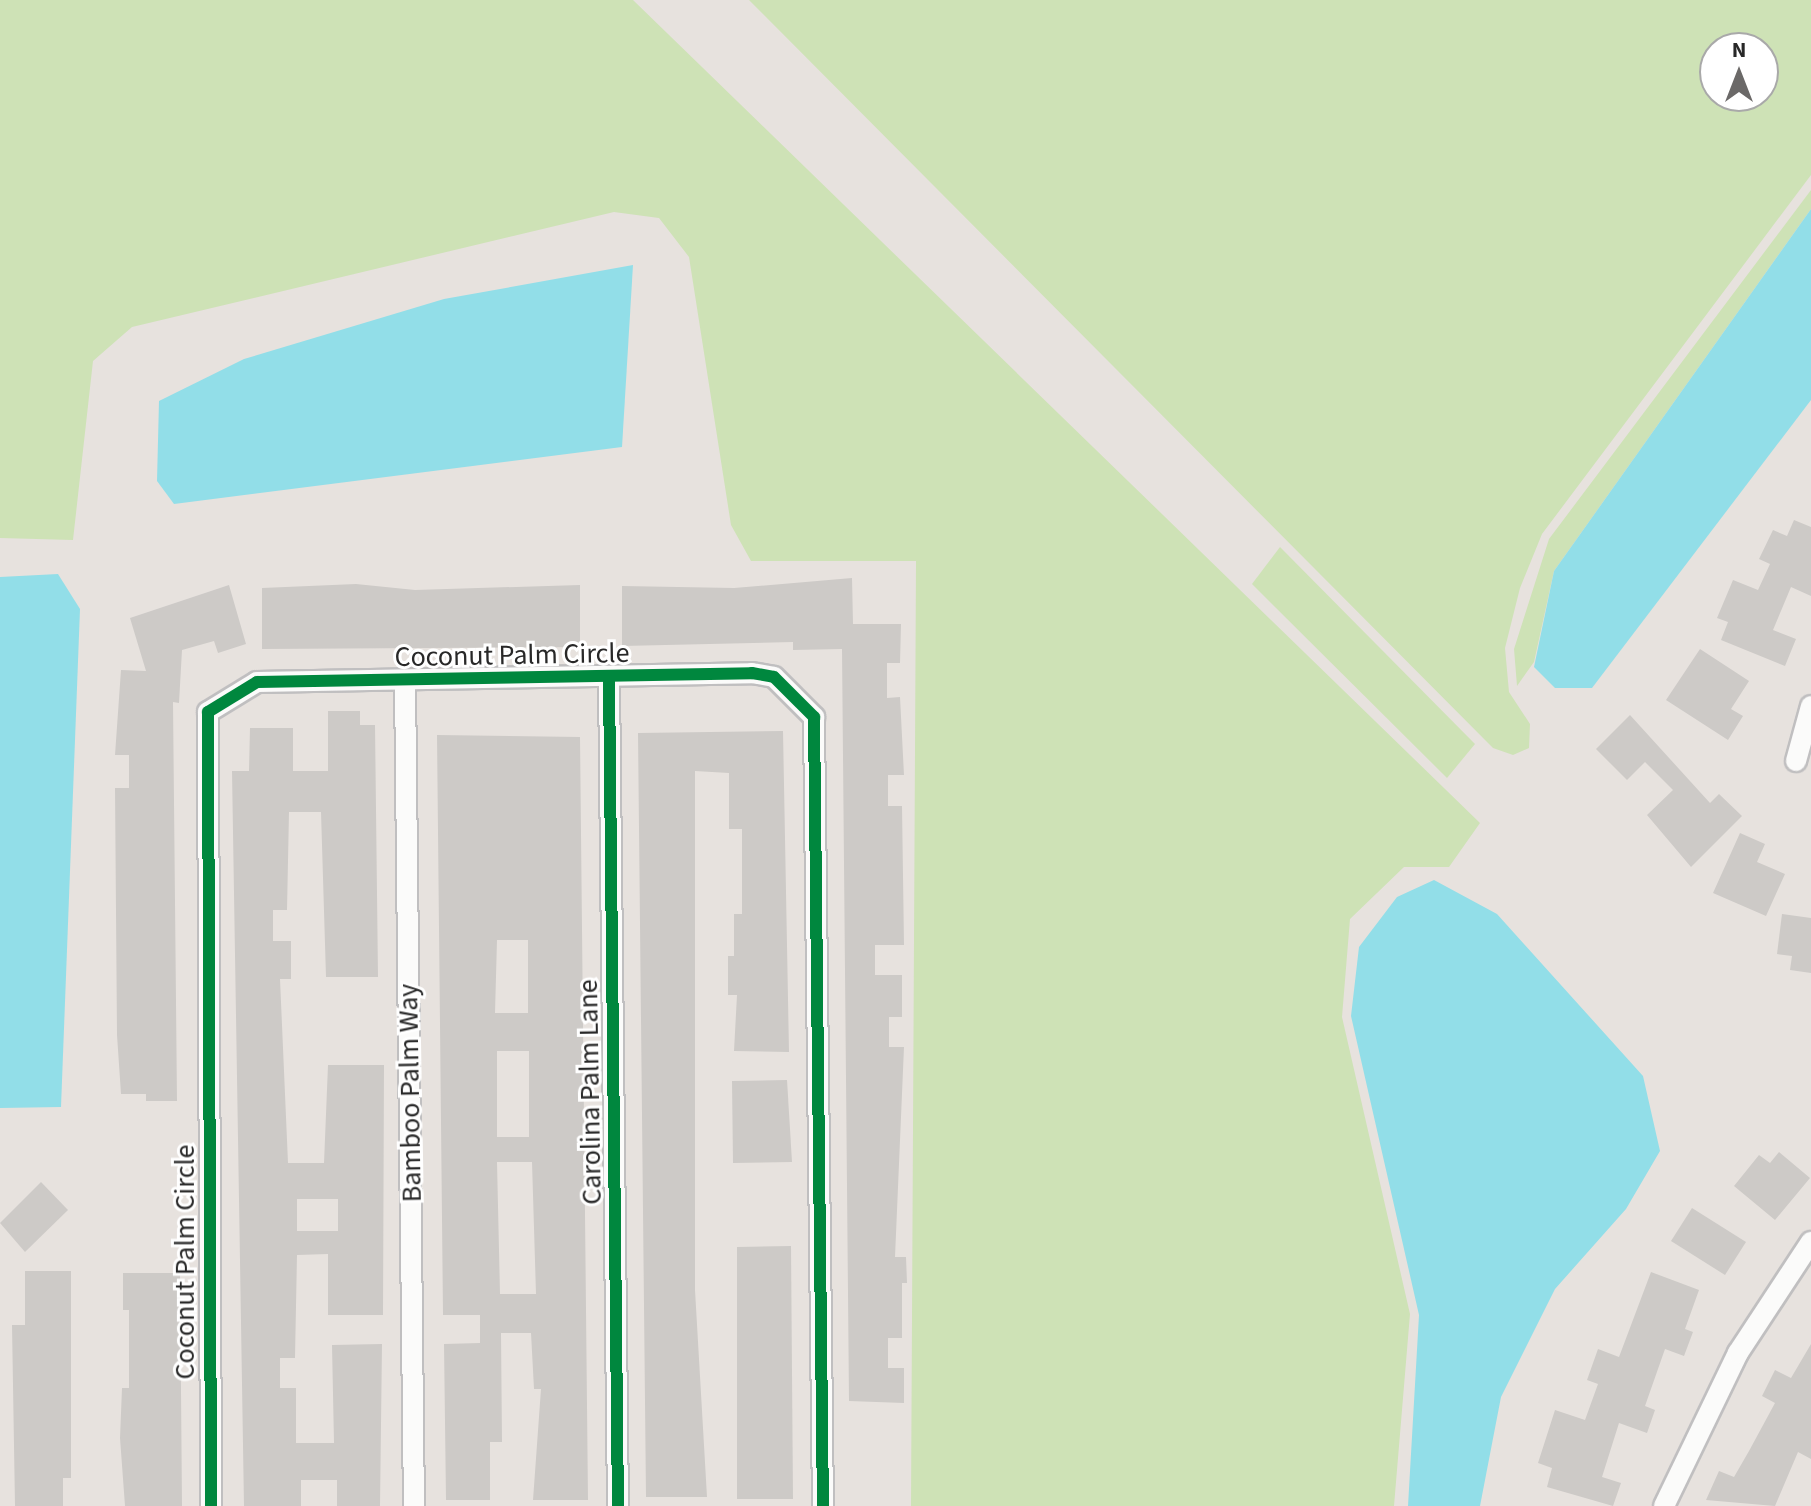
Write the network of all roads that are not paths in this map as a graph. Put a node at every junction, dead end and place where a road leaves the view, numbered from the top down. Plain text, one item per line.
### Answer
1 (609, 678) junction
2 (405, 680) junction
3 (1811, 706) edge
4 (1796, 761) dead end
5 (1811, 1242) edge
6 (211, 1506) edge
7 (414, 1506) edge
8 (618, 1506) edge
9 (823, 1506) edge
10 (1664, 1506) edge

1 - 2 street, Coconut Palm Circle
1 - 8 street, Carolina Palm Lane
1 - 9 street, Coconut Palm Circle
2 - 6 street, Coconut Palm Circle
2 - 7 street, Bamboo Palm Way
3 - 4 street
5 - 10 street

